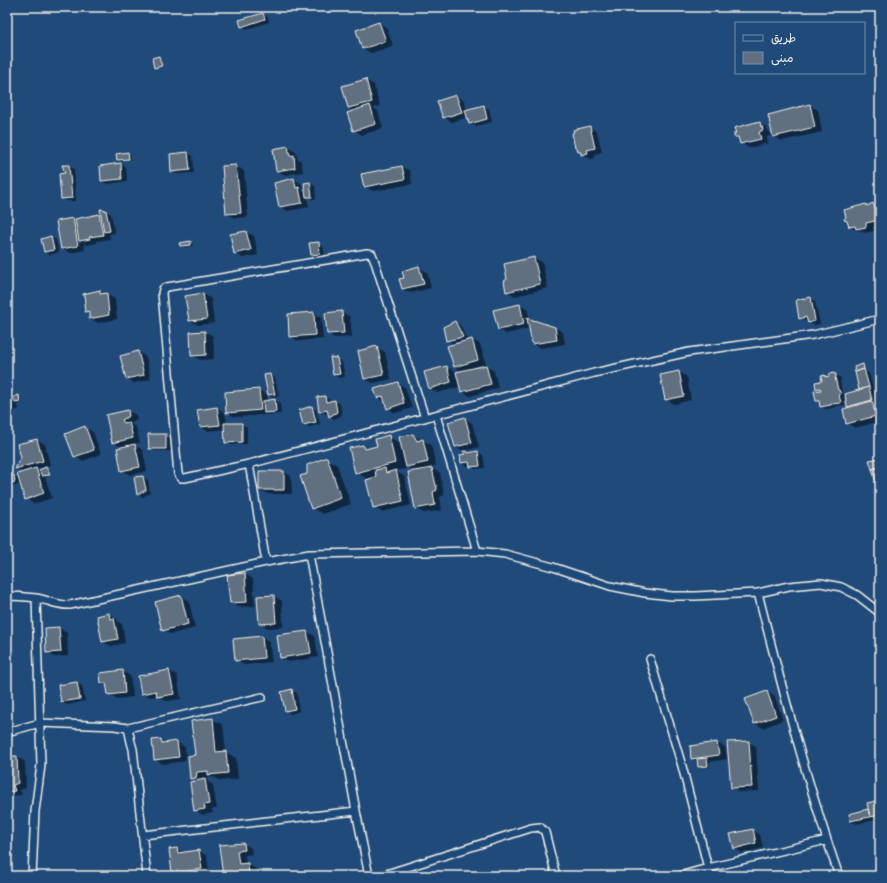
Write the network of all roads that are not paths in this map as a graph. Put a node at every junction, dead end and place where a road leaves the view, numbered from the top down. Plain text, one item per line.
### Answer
1 (880, 319) edge
2 (436, 414) junction
3 (425, 418) junction
4 (249, 464) junction
5 (477, 551) junction
6 (309, 554) junction
7 (266, 562) junction
8 (758, 593) junction
9 (7, 596) edge
10 (36, 598) junction
11 (880, 613) edge
12 (650, 659) dead end
13 (262, 697) dead end
14 (40, 723) junction
15 (128, 728) junction
16 (7, 732) edge
17 (356, 810) junction
18 (143, 835) junction
19 (827, 840) junction
20 (708, 868) junction
21 (32, 876) edge
22 (147, 876) edge
23 (369, 876) edge
24 (380, 876) edge
25 (556, 876) edge
26 (680, 876) edge
27 (710, 876) edge
28 (839, 876) edge

1 - 2 street
2 - 3 street
2 - 5 street
3 - 4 street
3 - 4 street
4 - 7 street
5 - 6 street
5 - 8 street
6 - 7 street
6 - 17 street
7 - 10 street
8 - 11 street
8 - 19 street
9 - 10 street
10 - 14 street
12 - 20 street
13 - 15 street
14 - 15 street
14 - 16 street
14 - 21 street
15 - 18 street
17 - 18 street
17 - 23 street
18 - 22 street
19 - 20 street
19 - 28 street
20 - 26 street
20 - 27 street
24 - 25 street

